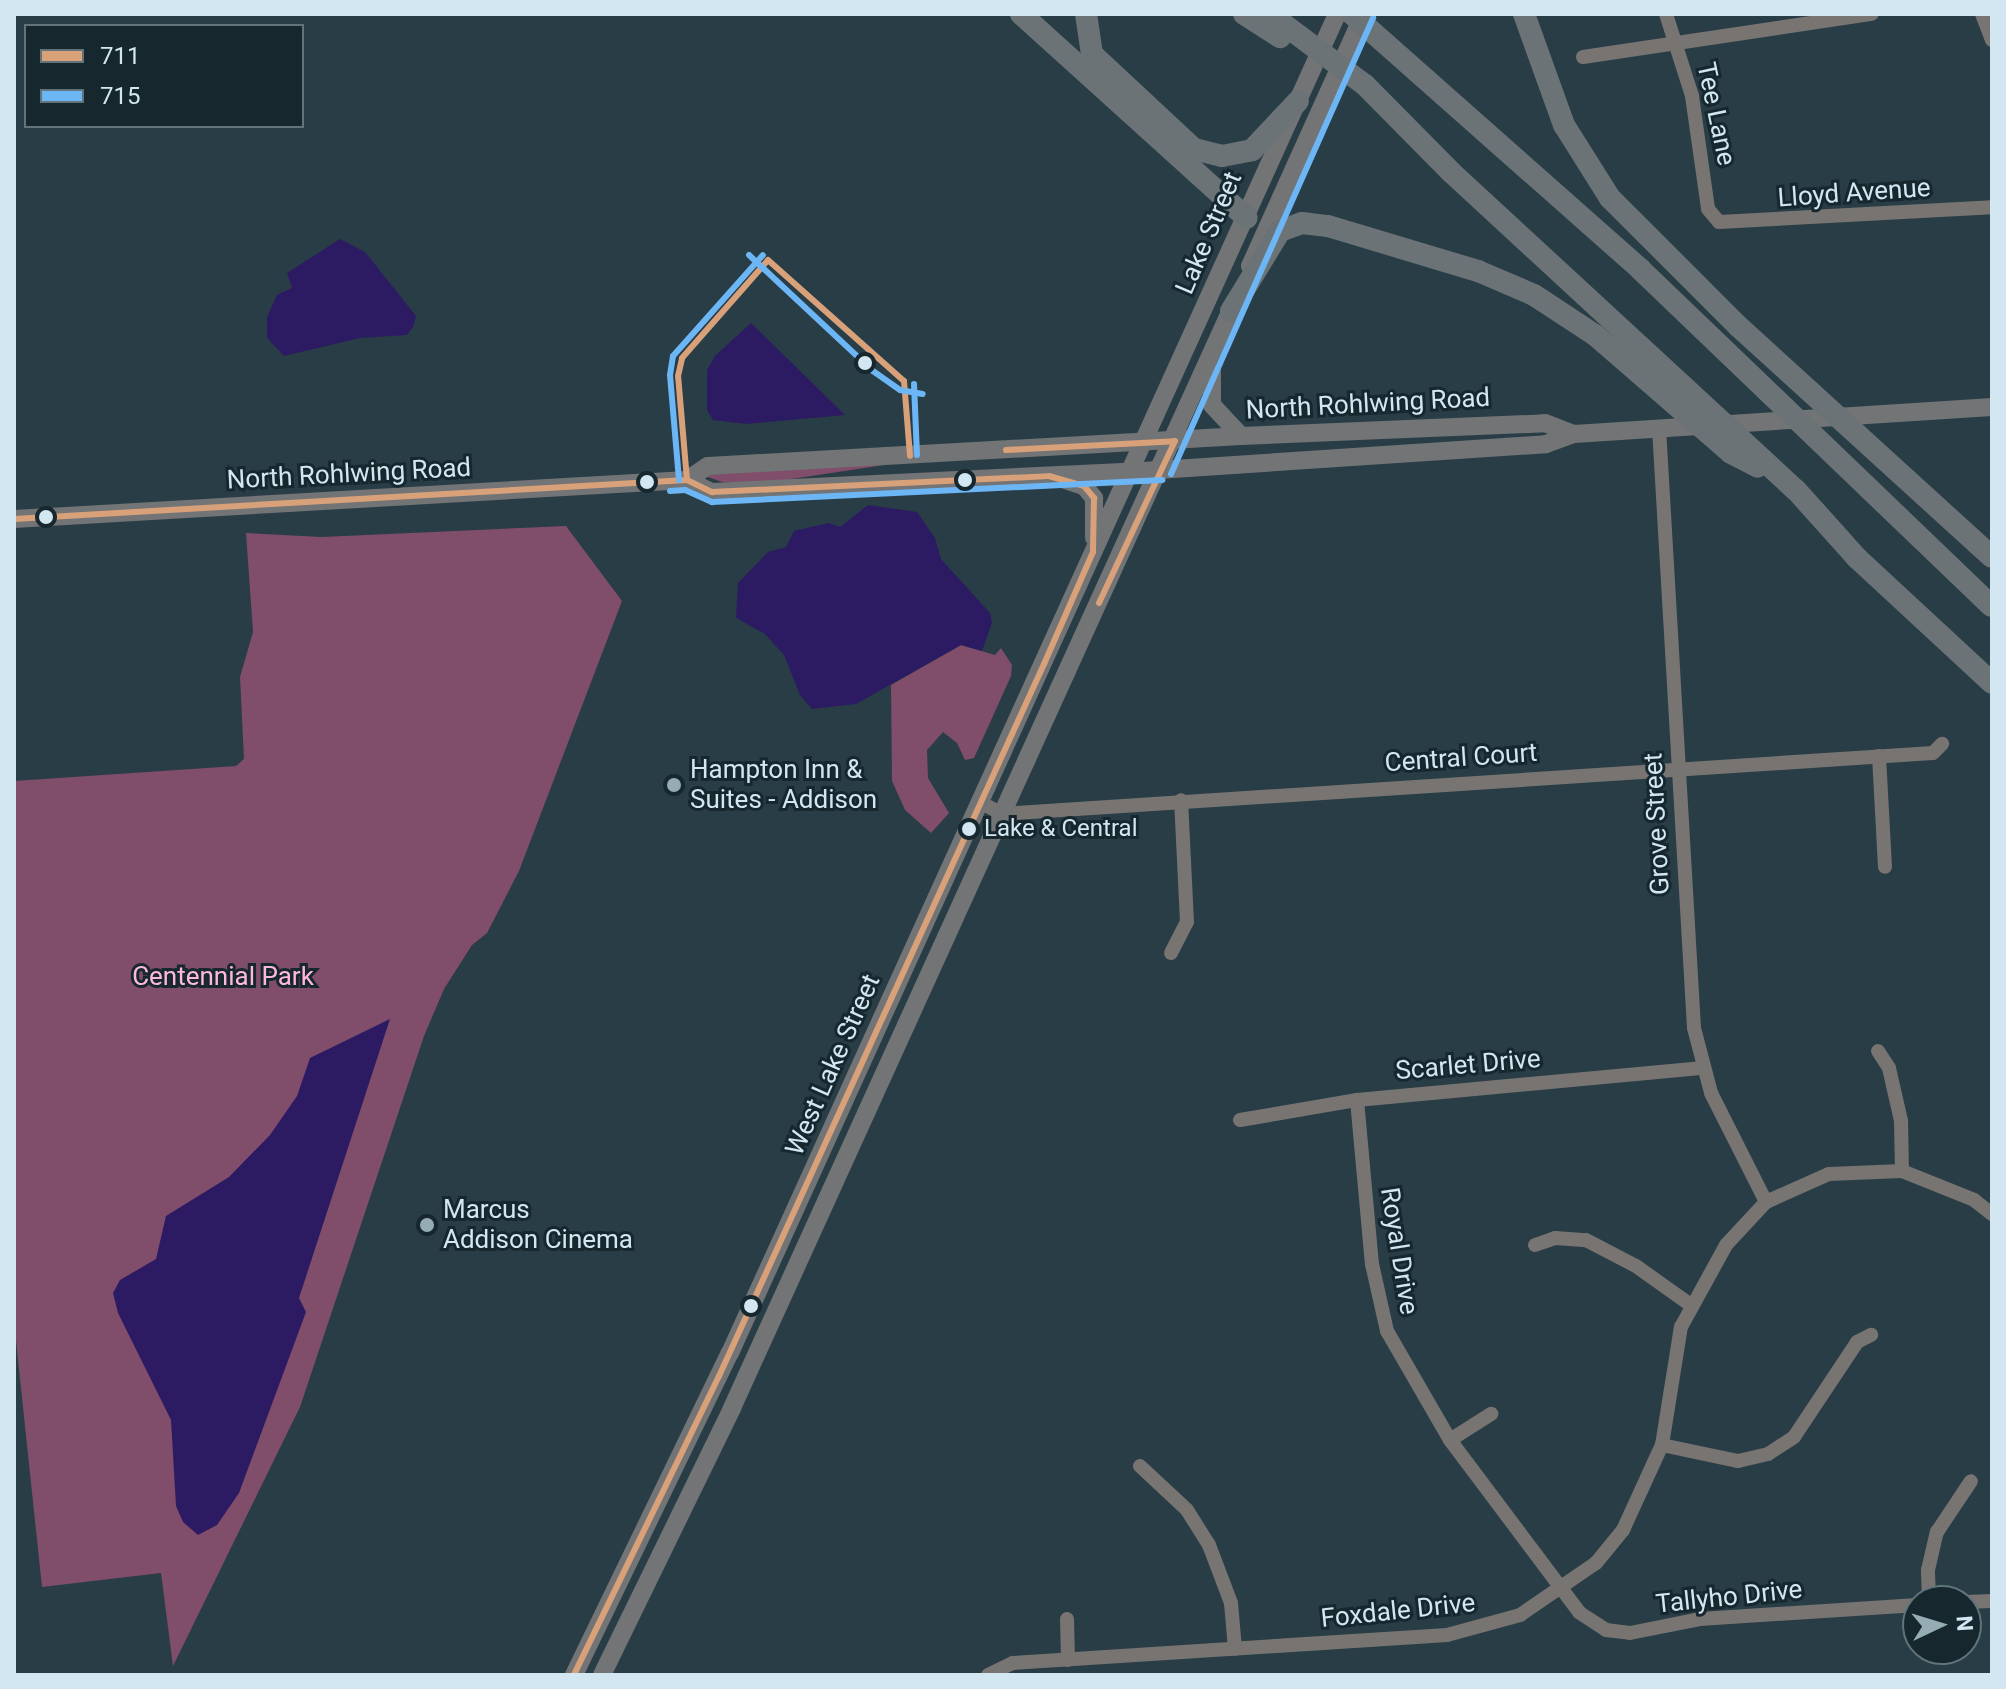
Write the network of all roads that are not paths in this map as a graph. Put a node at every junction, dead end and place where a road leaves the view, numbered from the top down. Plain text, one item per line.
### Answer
1 (1021, 14) edge
2 (1086, 14) edge
3 (1244, 14) edge
4 (1337, 14) edge
5 (1352, 14) edge
6 (1364, 14) edge
7 (1524, 14) edge
8 (1666, 14) edge
9 (1872, 14) edge
10 (1982, 14) edge
11 (1276, 24) edge
12 (1992, 40) edge
13 (1675, 46) junction
14 (1583, 57) dead end
15 (1298, 101) junction
16 (1288, 180) junction
17 (1992, 207) edge
18 (1247, 218) junction
19 (1719, 222) joint
20 (1231, 311) junction
21 (1216, 349) junction
22 (1627, 349) junction
23 (1992, 407) edge
24 (1659, 428) junction
25 (1574, 434) junction
26 (1241, 436) junction
27 (1175, 441) junction
28 (1142, 443) junction
29 (1162, 470) junction
30 (1128, 472) junction
31 (1049, 476) junction
32 (687, 480) junction
33 (14, 519) edge
34 (1093, 552) junction
35 (1992, 557) edge
36 (1953, 569) junction
37 (1992, 590) edge
38 (1992, 606) edge
39 (1992, 683) edge
40 (1942, 744) dead end
41 (1879, 756) junction
42 (1678, 769) junction
43 (1181, 800) junction
44 (982, 803) junction
45 (1002, 814) junction
46 (1885, 867) dead end
47 (1171, 953) dead end
48 (1878, 1051) dead end
49 (1701, 1068) junction
50 (1357, 1100) junction
51 (1240, 1120) dead end
52 (1902, 1171) junction
53 (1766, 1202) junction
54 (1992, 1214) edge
55 (1535, 1245) dead end
56 (1692, 1306) junction
57 (1871, 1335) dead end
58 (1491, 1414) dead end
59 (1450, 1440) junction
60 (1662, 1445) junction
61 (1140, 1466) dead end
62 (1971, 1481) dead end
63 (1928, 1585) edge
64 (1562, 1590) junction
65 (1902, 1606) edge
66 (1067, 1619) dead end
67 (1235, 1649) junction
68 (1068, 1660) junction
69 (574, 1675) edge
70 (602, 1675) edge
71 (988, 1675) edge

1 - 18 highway
2 - 15 highway
3 - 11 highway
4 - 15 main road, Lake Street
5 - 36 highway
6 - 16 main road, Lake Street
7 - 35 highway
8 - 13 street, Tee Lane
9 - 13 street
10 - 12 street
11 - 22 highway
13 - 14 street
13 - 19 street, Tee Lane
15 - 18 main road, Lake Street
16 - 18 main road
16 - 20 main road, Lake Street
17 - 19 street, Lloyd Avenue
18 - 28 main road, Lake Street
20 - 21 main road, Lake Street
20 - 22 highway
21 - 26 main road
21 - 27 main road, Lake Street
22 - 39 highway
23 - 24 main road, North Rohlwing Road
24 - 25 main road, North Rohlwing Road
24 - 42 street, Grove Street
25 - 26 main road, North Rohlwing Road
25 - 29 main road, North Rohlwing Road
26 - 27 main road, North Rohlwing Road
27 - 28 main road, North Rohlwing Road
27 - 29 main road, Lake Street
28 - 30 main road, Lake Street
28 - 32 main road, North Rohlwing Road
29 - 30 main road, North Rohlwing Road
29 - 45 main road, West Lake Street
30 - 31 main road, North Rohlwing Road
30 - 34 main road, West Lake Street
31 - 32 main road, North Rohlwing Road
31 - 34 main road
32 - 33 main road, North Rohlwing Road
34 - 44 main road, West Lake Street
36 - 37 highway
36 - 38 highway
40 - 41 street, Central Court
41 - 42 street, Central Court
41 - 46 street
42 - 43 street, Central Court
42 - 49 street, Grove Street
43 - 45 street, Central Court
43 - 47 street
44 - 45 street
44 - 69 main road, West Lake Street
45 - 70 main road, West Lake Street
48 - 52 street
49 - 50 street, Scarlet Drive
49 - 53 street, Grove Street
50 - 51 street, Scarlet Drive
50 - 59 street, Royal Drive
52 - 53 street, Foxdale Drive
52 - 54 street
53 - 56 street, Foxdale Drive
55 - 56 street
56 - 60 street, Foxdale Drive
57 - 60 street
58 - 59 street
59 - 64 street, Royal Drive
60 - 64 street, Foxdale Drive
61 - 67 street
62 - 63 street
64 - 65 street, Tallyho Drive
64 - 67 street, Foxdale Drive
66 - 68 street
67 - 68 street, Foxdale Drive
68 - 71 street, Foxdale Drive

